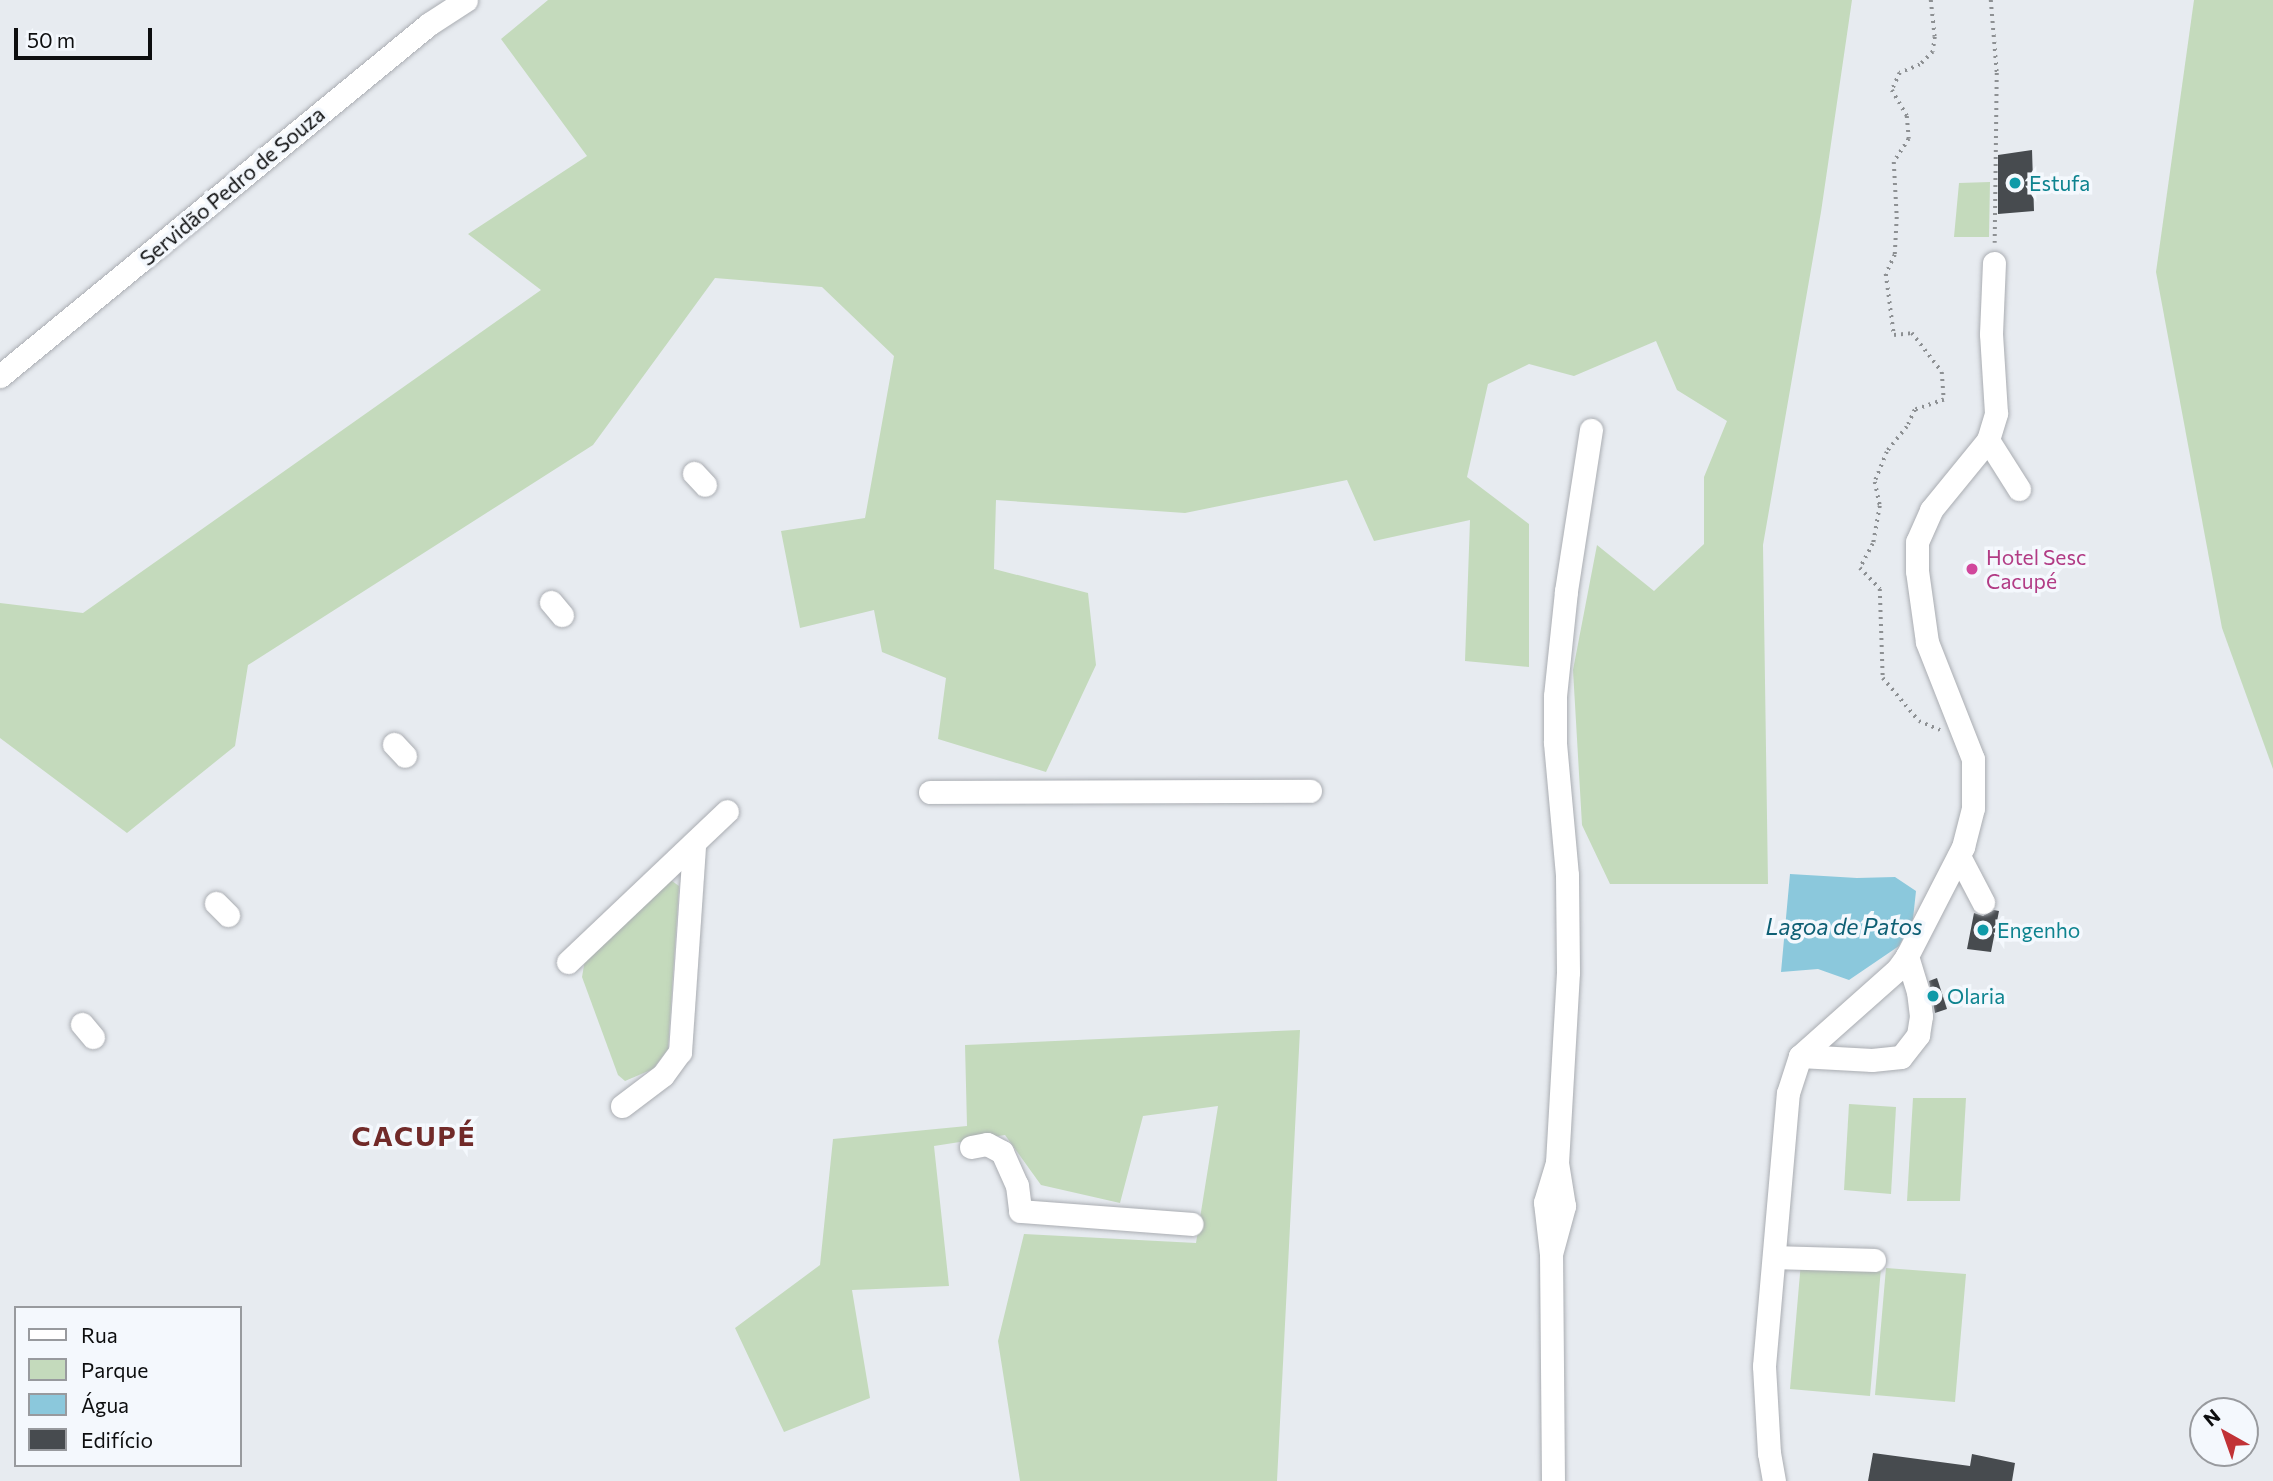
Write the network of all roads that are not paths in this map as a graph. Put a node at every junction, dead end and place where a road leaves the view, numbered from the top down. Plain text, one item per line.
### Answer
1 (467, 0) edge
2 (1994, 263) road end
3 (0, 376) edge
4 (1591, 430) dead end
5 (1988, 440) junction
6 (2019, 489) dead end
7 (1310, 791) dead end
8 (930, 792) dead end
9 (727, 811) dead end
10 (694, 844) junction
11 (1959, 856) junction
12 (1983, 902) dead end
13 (1907, 956) junction
14 (568, 962) dead end
15 (1800, 1056) junction
16 (622, 1106) dead end
17 (971, 1147) dead end
18 (1192, 1224) dead end
19 (1774, 1257) junction
20 (1874, 1260) dead end
21 (1553, 1481) edge
22 (1774, 1481) edge

1 - 3 street, Servidão Pedro de Souza
2 - 5 street
4 - 21 street
5 - 6 street
5 - 11 street
7 - 8 street
9 - 10 street
10 - 14 street
10 - 16 street
11 - 12 street
11 - 13 street
13 - 15 street
13 - 15 street
15 - 19 street
17 - 18 street
19 - 20 street
19 - 22 street

